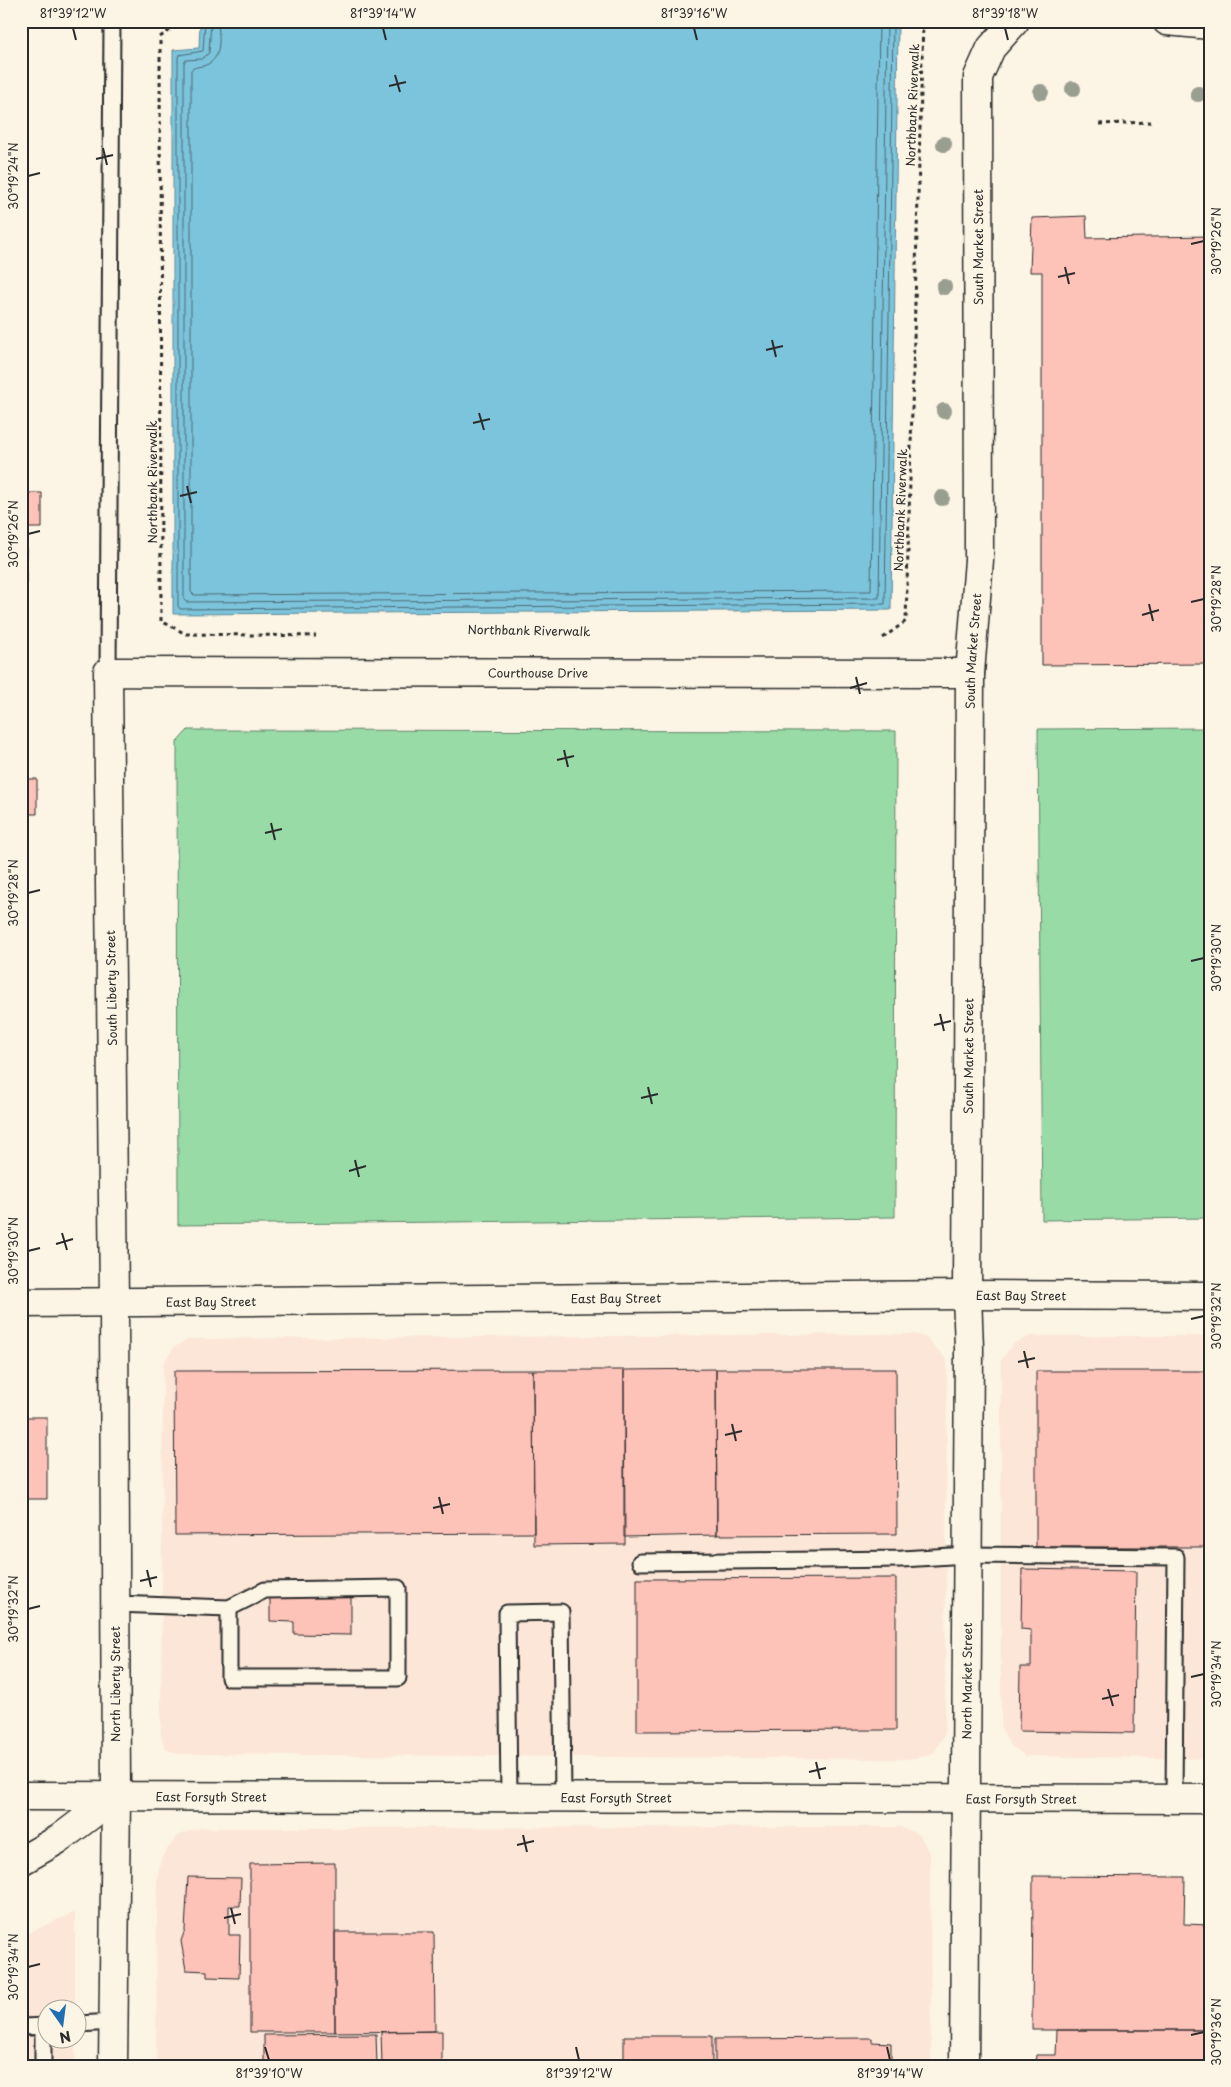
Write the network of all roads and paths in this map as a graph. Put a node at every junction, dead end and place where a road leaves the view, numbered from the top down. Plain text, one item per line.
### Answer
1 (112, 21) edge
2 (183, 21) edge
3 (923, 21) edge
4 (1015, 21) edge
5 (1166, 21) edge
6 (1210, 25) edge
7 (1151, 122) dead end
8 (1099, 124) dead end
9 (326, 636) dead end
10 (876, 644) dead end
11 (108, 672) junction
12 (970, 674) junction
13 (967, 1295) junction
14 (1210, 1296) edge
15 (21, 1303) edge
16 (114, 1303) junction
17 (967, 1555) junction
18 (640, 1562) dead end
19 (115, 1604) junction
20 (229, 1608) junction
21 (21, 1796) edge
22 (116, 1796) junction
23 (509, 1797) junction
24 (563, 1797) junction
25 (965, 1798) junction
26 (1174, 1799) junction
27 (1210, 1799) edge
28 (21, 1861) edge
29 (113, 2022) junction
30 (88, 2023) edge
31 (38, 2026) edge
32 (21, 2027) edge
33 (44, 2050) edge
34 (43, 2066) edge
35 (113, 2066) edge
36 (964, 2066) edge

1 - 11 lane
2 - 9 path, Northbank Riverwalk
3 - 10 path, Northbank Riverwalk
4 - 12 street, South Market Street
5 - 6 street
7 - 8 path
11 - 12 street, Courthouse Drive
11 - 16 street, South Liberty Street
12 - 13 street, South Market Street
13 - 14 street, East Bay Street
13 - 16 street, East Bay Street
13 - 17 street, North Market Street
15 - 16 street, East Bay Street
16 - 19 street, North Liberty Street
17 - 18 lane
17 - 25 street, North Market Street
17 - 26 lane
19 - 20 lane
19 - 22 street, North Liberty Street
20 - 20 lane
21 - 22 street, East Forsyth Street
22 - 23 street, East Forsyth Street
22 - 28 street
22 - 29 street, North Liberty Street
23 - 24 street, East Forsyth Street
23 - 24 lane
24 - 25 street, East Forsyth Street
25 - 26 street, East Forsyth Street
25 - 36 street, North Market Street
26 - 27 street, East Forsyth Street
29 - 30 lane
29 - 35 street, North Liberty Street
31 - 32 lane
33 - 34 lane

